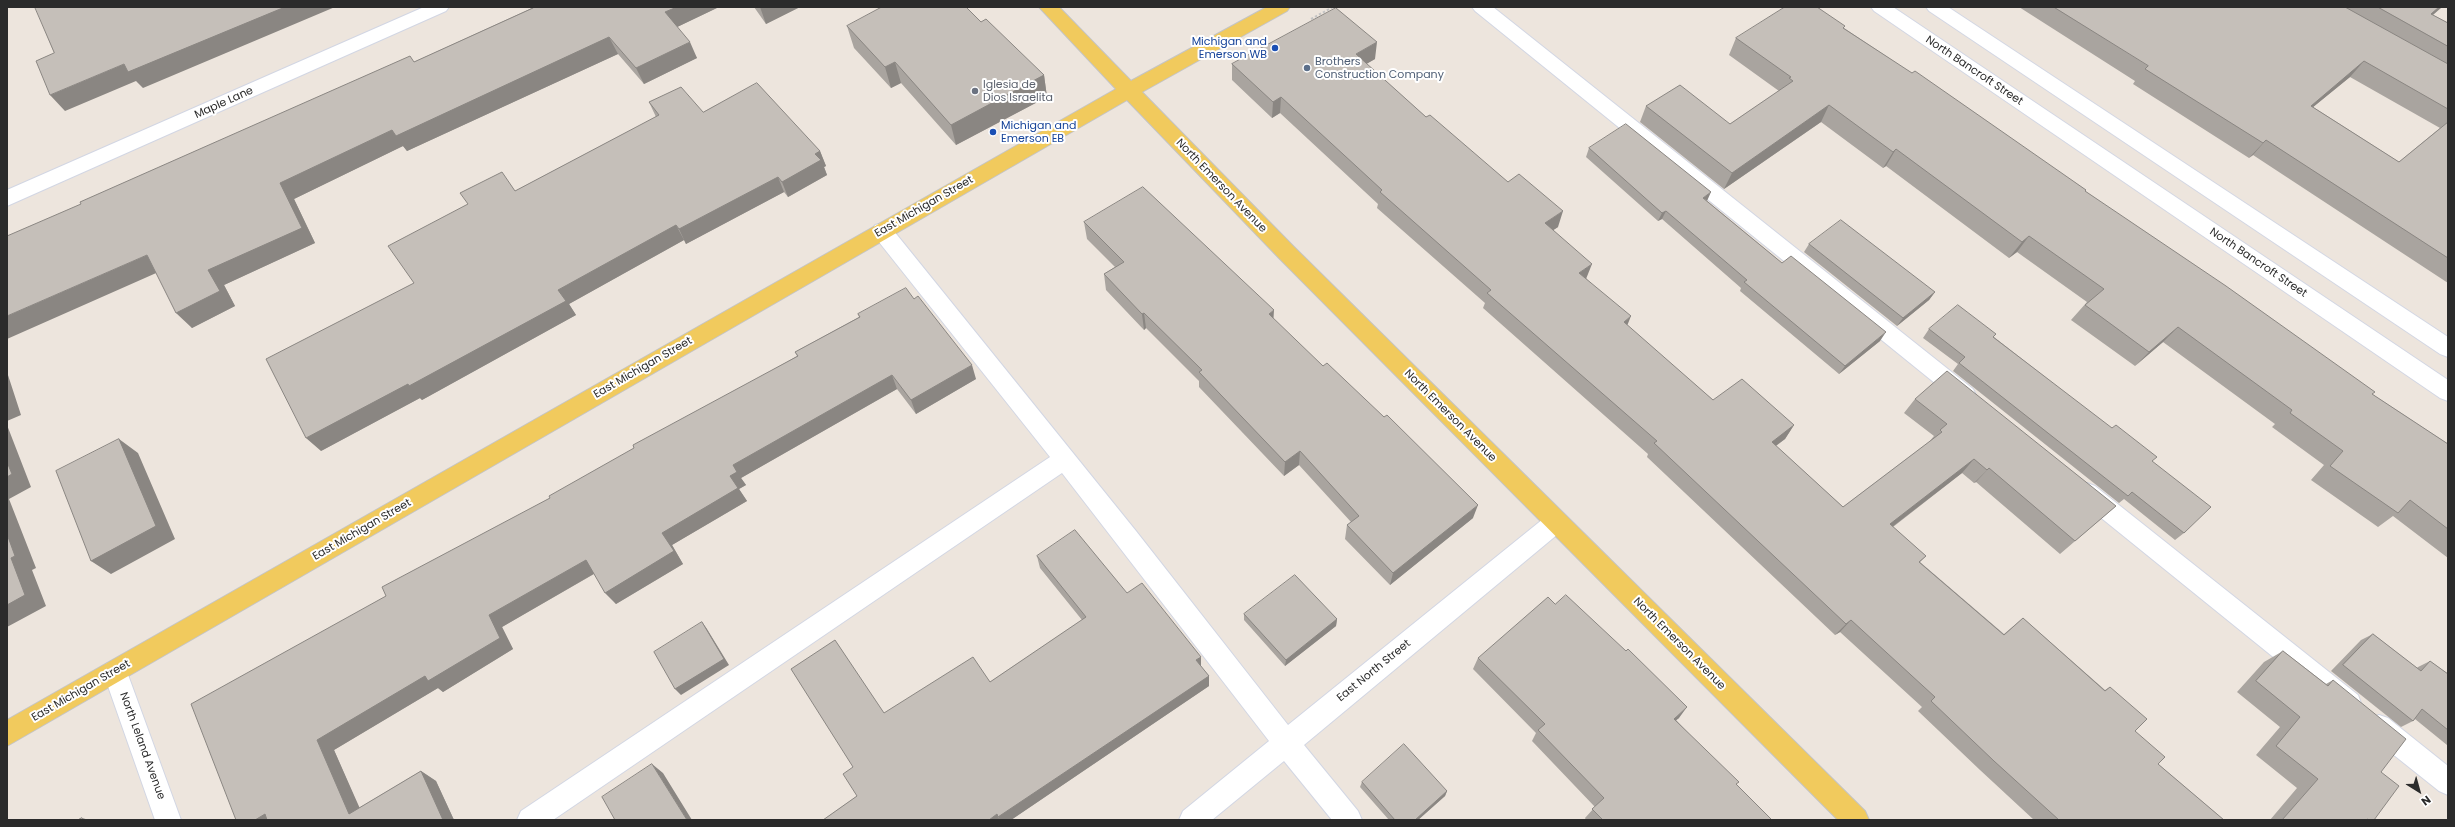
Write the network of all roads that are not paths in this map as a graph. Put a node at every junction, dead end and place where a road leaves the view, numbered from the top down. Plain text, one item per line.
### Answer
1 (440, 7) edge
2 (1048, 7) edge
3 (1281, 7) edge
4 (1480, 7) edge
5 (1880, 7) edge
6 (1935, 7) edge
7 (1129, 90) junction
8 (2095, 114) junction
9 (2068, 134) junction
10 (7, 198) edge
11 (882, 231) junction
12 (2448, 348) edge
13 (2448, 392) edge
14 (1980, 407) edge
15 (1065, 459) junction
16 (2074, 482) edge
17 (1556, 522) junction
18 (115, 672) junction
19 (7, 734) edge
20 (1286, 743) junction
21 (2448, 782) edge
22 (168, 820) edge
23 (530, 820) edge
24 (1192, 820) edge
25 (1349, 820) edge
26 (1856, 820) edge

1 - 10 street, Maple Lane
2 - 7 main road, North Emerson Avenue
3 - 7 main road, East Michigan Street
4 - 14 street
5 - 9 street, North Bancroft Street
6 - 8 street
7 - 11 main road, East Michigan Street
7 - 17 main road, North Emerson Avenue
8 - 9 street
8 - 12 street
9 - 13 street, North Bancroft Street
11 - 15 street
11 - 18 main road, East Michigan Street
15 - 20 street
15 - 23 street
16 - 21 street
17 - 20 street, East North Street
17 - 26 main road, North Emerson Avenue
18 - 19 main road, East Michigan Street
18 - 22 street, North Leland Avenue
20 - 24 street, East North Street
20 - 25 street

